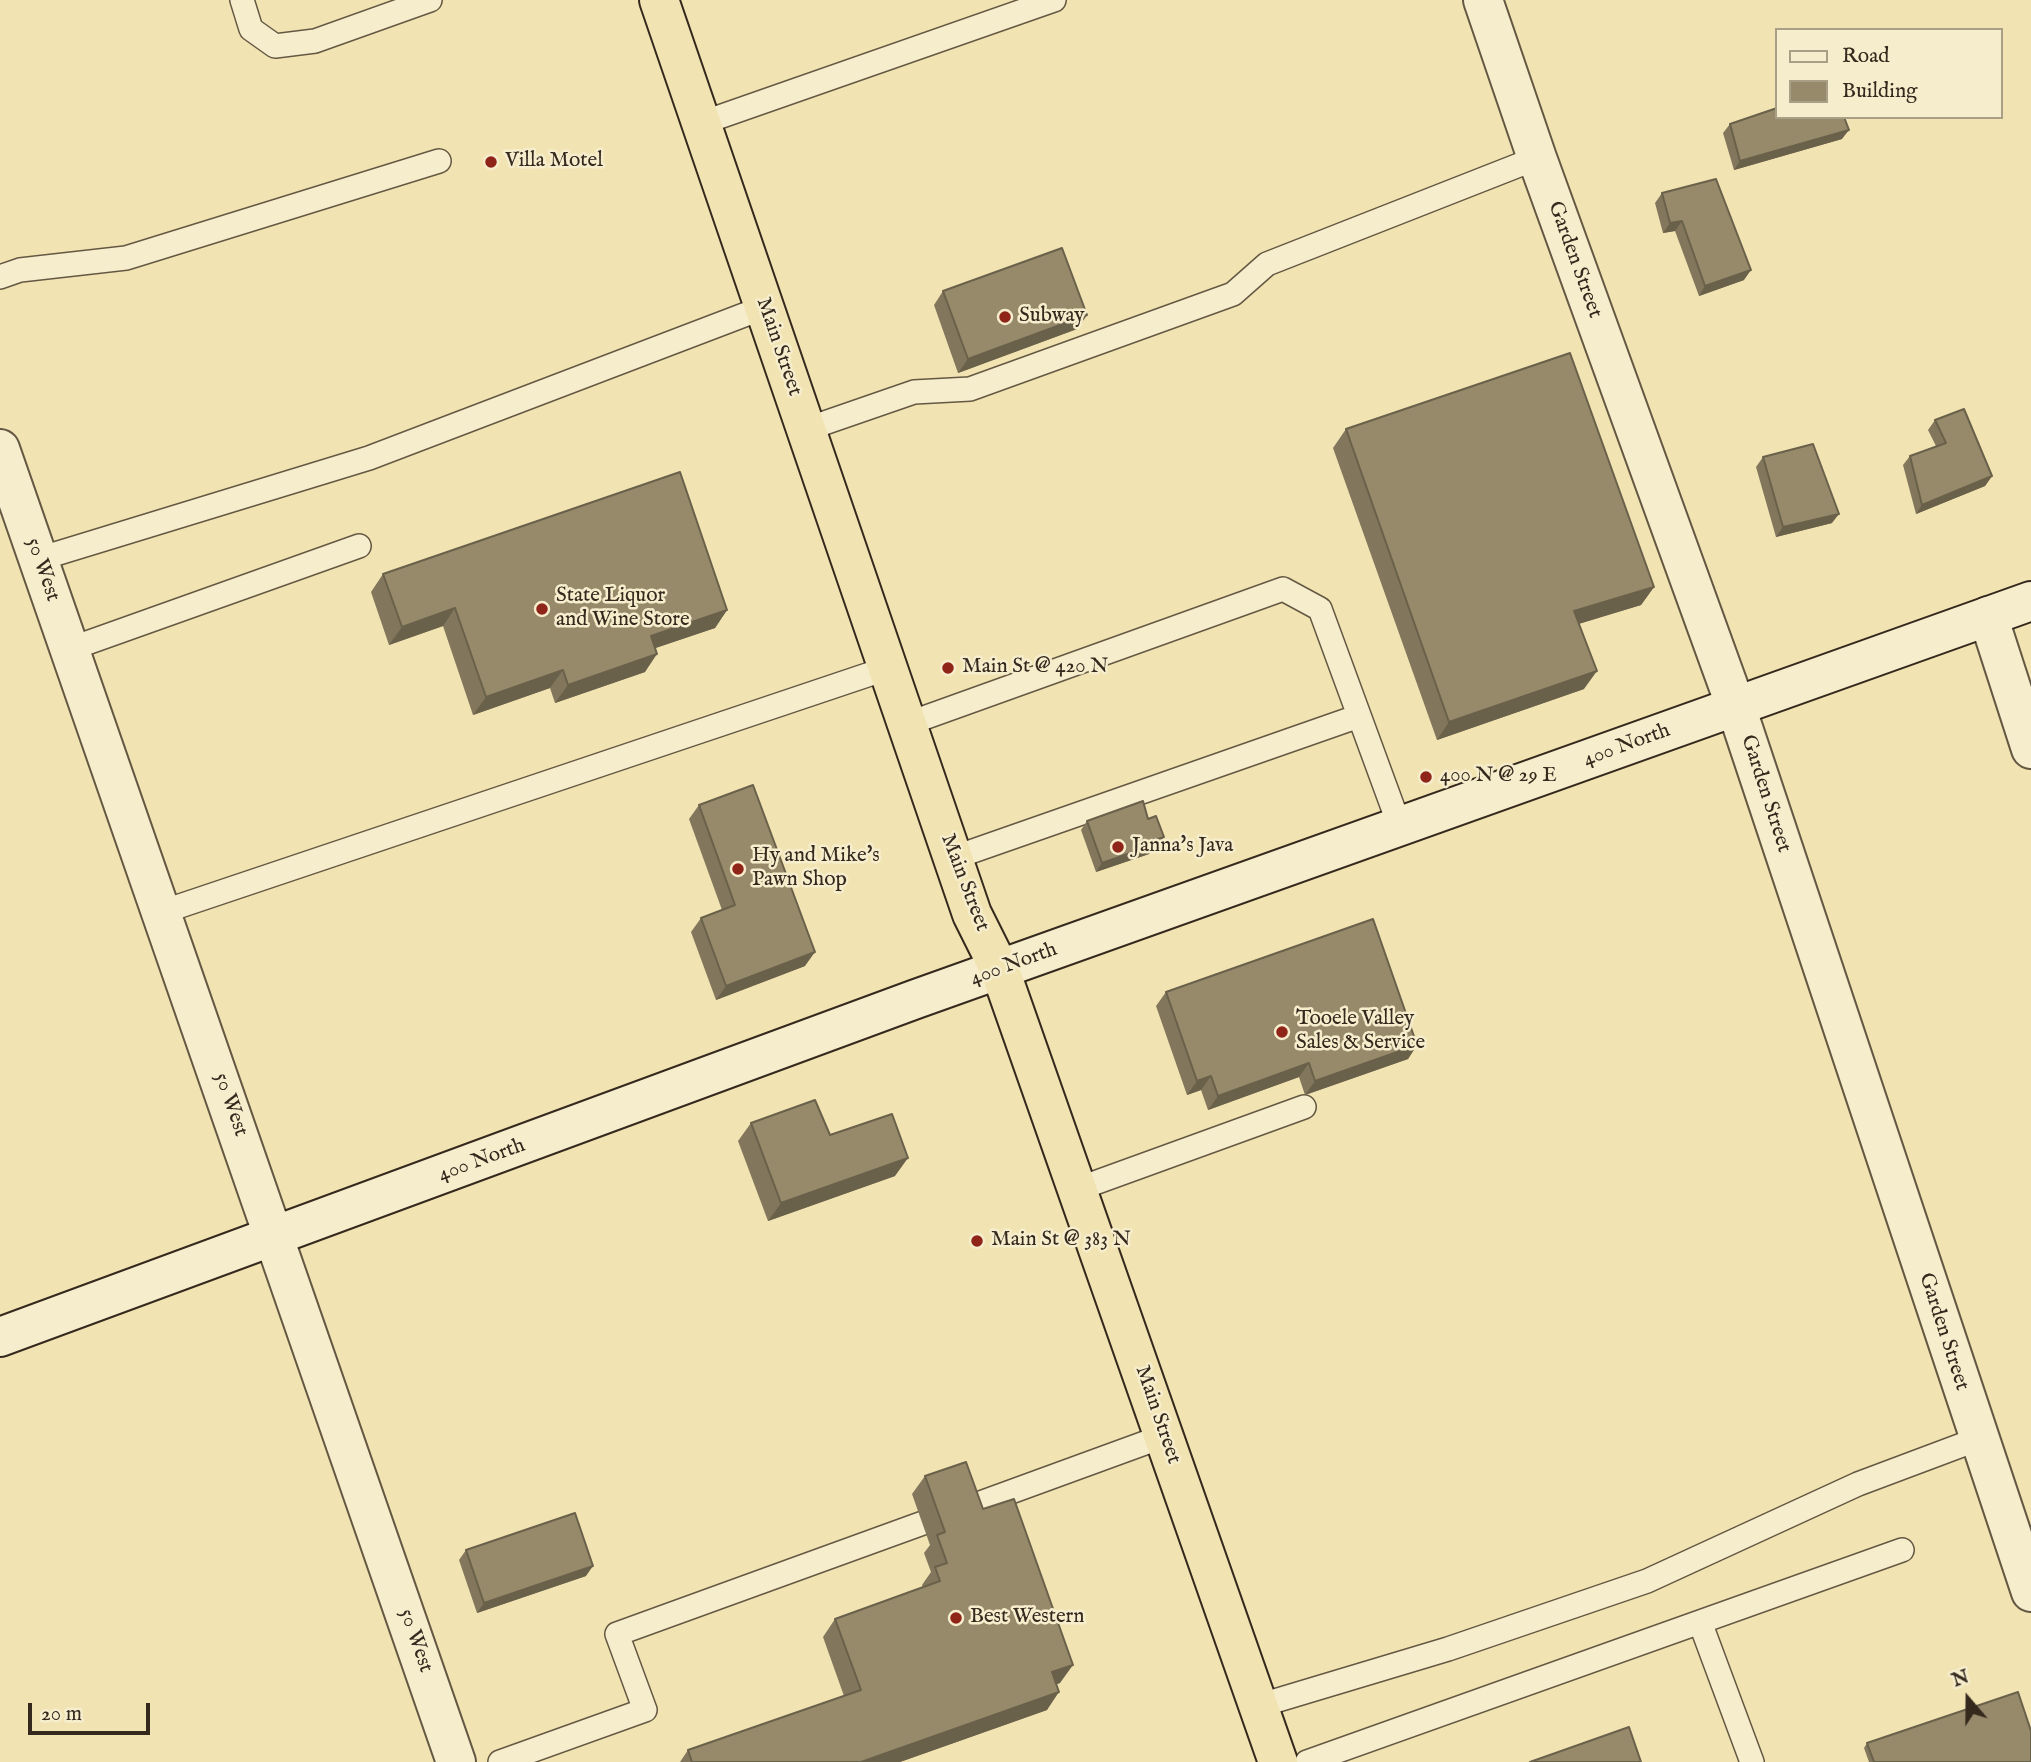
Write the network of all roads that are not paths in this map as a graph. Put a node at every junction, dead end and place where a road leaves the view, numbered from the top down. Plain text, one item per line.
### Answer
1 (242, 0) edge
2 (430, 0) edge
3 (659, 0) edge
4 (1054, 0) edge
5 (1483, 0) edge
6 (702, 123) junction
7 (1537, 158) junction
8 (439, 161) dead end
9 (0, 277) edge
10 (765, 307) junction
11 (807, 429) junction
12 (0, 449) edge
13 (359, 546) dead end
14 (38, 559) junction
15 (2031, 601) edge
16 (1988, 616) junction
17 (70, 649) junction
18 (888, 668) junction
19 (1736, 707) junction
20 (1359, 716) junction
21 (907, 724) junction
22 (2031, 749) edge
23 (1401, 827) junction
24 (953, 858) junction
25 (162, 912) junction
26 (1000, 970) junction
27 (1304, 1107) dead end
28 (1078, 1189) junction
29 (276, 1237) junction
30 (0, 1337) edge
31 (1164, 1436) junction
32 (1978, 1439) junction
33 (964, 1508) edge
34 (923, 1524) dead end
35 (1902, 1550) dead end
36 (2031, 1592) edge
37 (1700, 1622) junction
38 (1258, 1706) junction
39 (456, 1762) edge
40 (500, 1762) edge
41 (1278, 1762) edge
42 (1307, 1762) edge
43 (1752, 1762) edge

1 - 2 lane
3 - 6 highway, Main Street
4 - 6 lane
5 - 7 street, Garden Street
6 - 10 highway, Main Street
7 - 11 lane
7 - 19 street, Garden Street
8 - 9 lane
10 - 11 highway, Main Street
10 - 14 lane
11 - 18 highway, Main Street
12 - 14 street, 50 West
13 - 17 lane
14 - 17 street, 50 West
15 - 16 street, 400 North
16 - 19 street, 400 North
16 - 22 street
17 - 25 street, 50 West
18 - 21 highway, Main Street
18 - 25 lane
19 - 23 street, 400 North
19 - 32 street, Garden Street
20 - 21 lane
20 - 23 lane
20 - 24 lane
21 - 24 highway, Main Street
23 - 26 street, 400 North
24 - 26 highway, Main Street
25 - 29 street, 50 West
26 - 28 highway, Main Street
26 - 29 street, 400 North
27 - 28 lane
28 - 31 highway, Main Street
29 - 30 street, 400 North
29 - 39 street, 50 West
31 - 33 lane
31 - 38 highway, Main Street
32 - 36 street, Garden Street
32 - 38 lane
34 - 40 lane
35 - 37 lane
37 - 42 lane
37 - 43 lane
38 - 41 highway, Main Street

